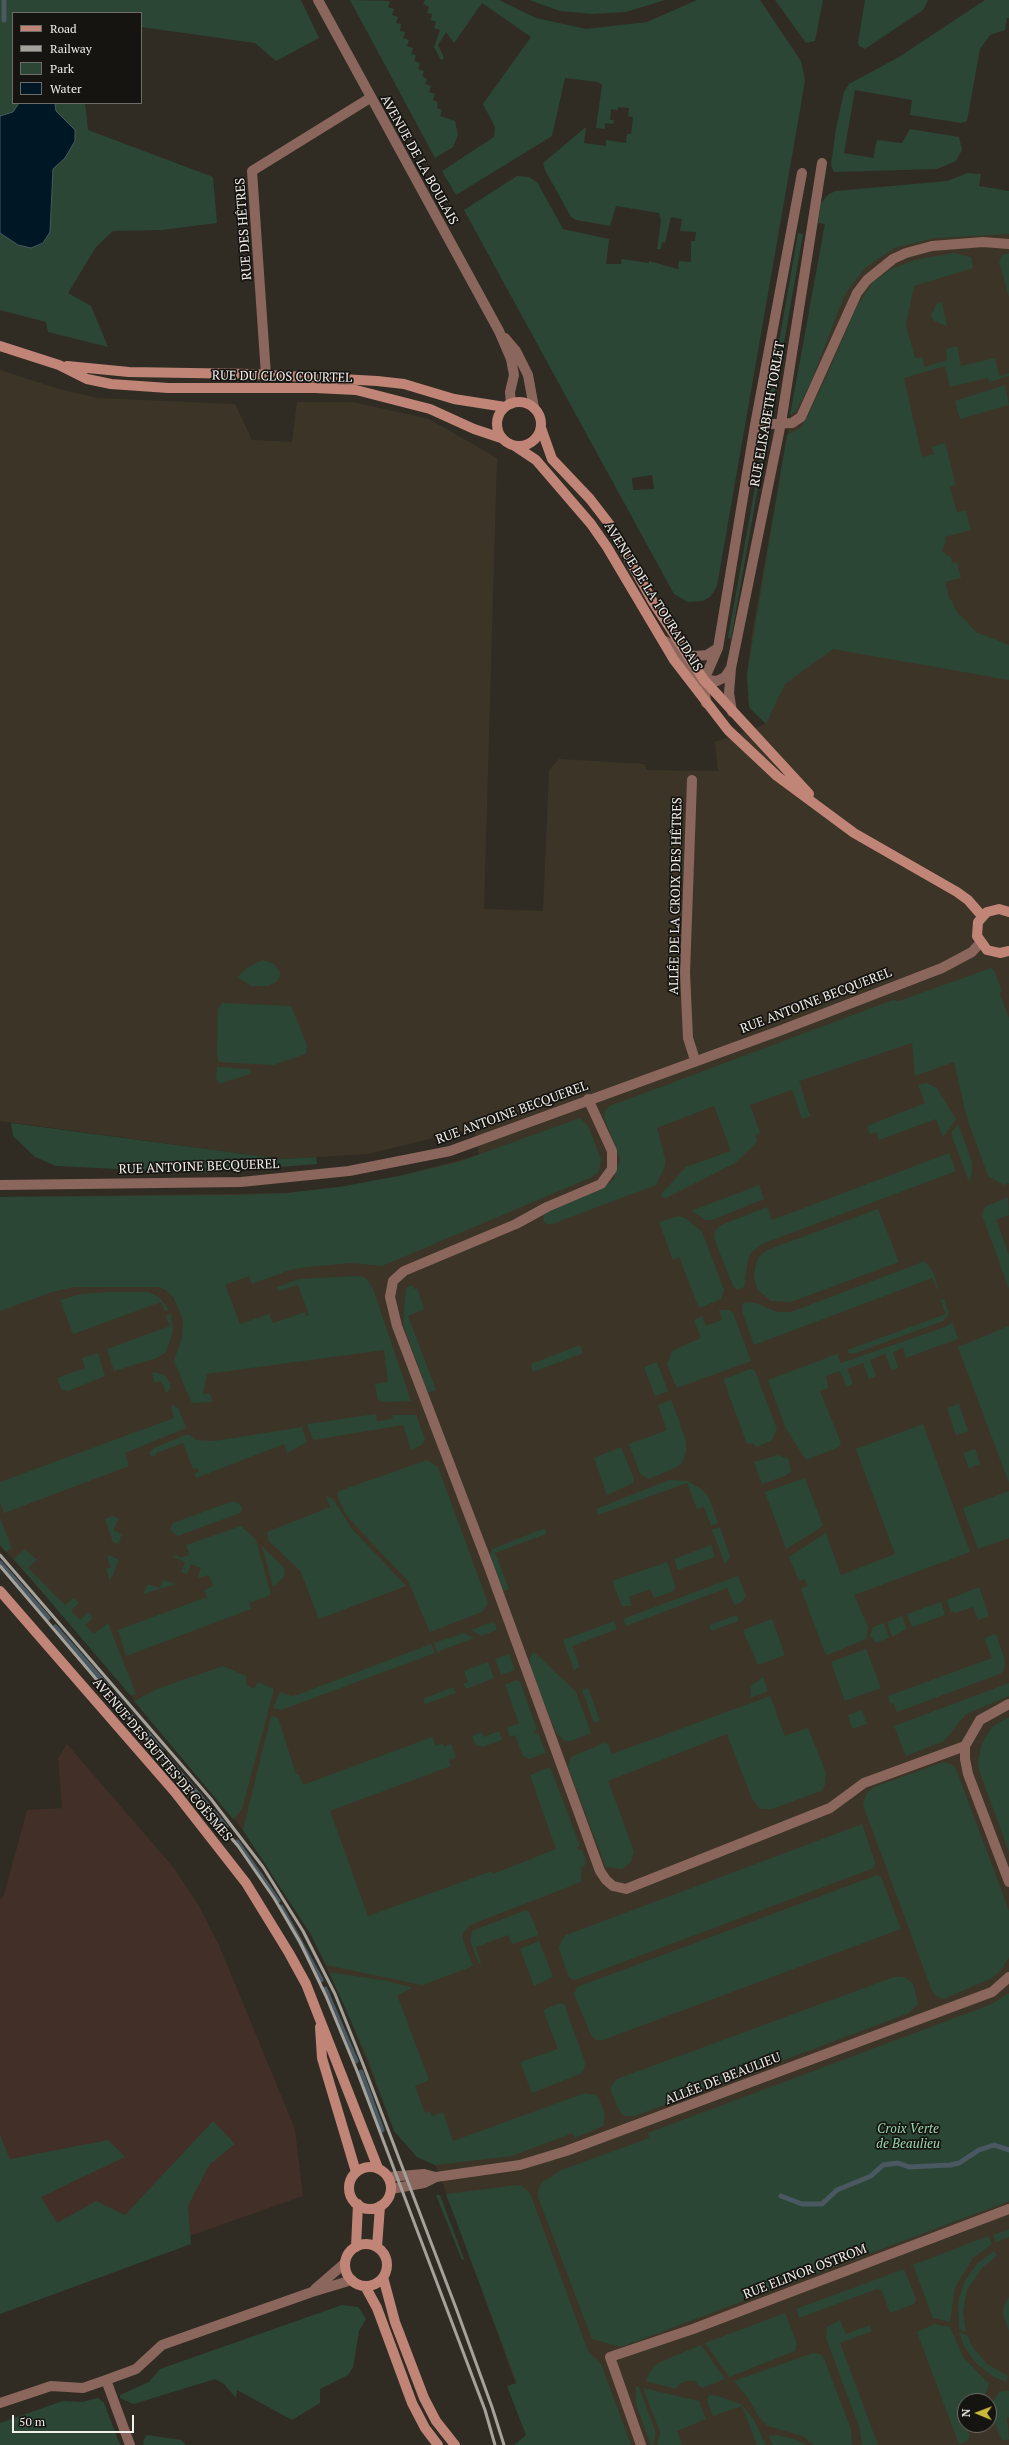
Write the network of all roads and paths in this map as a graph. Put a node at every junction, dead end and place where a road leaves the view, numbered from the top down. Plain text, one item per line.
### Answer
1 (318, 0) edge
2 (370, 98) junction
3 (822, 163) dead end
4 (802, 173) dead end
5 (1009, 244) edge
6 (499, 331) junction
7 (0, 346) edge
8 (59, 365) junction
9 (266, 375) junction
10 (508, 405) junction
11 (534, 408) junction
12 (781, 424) junction
13 (755, 425) junction
14 (541, 428) junction
15 (501, 438) junction
16 (515, 446) junction
17 (660, 638) junction
18 (718, 648) junction
19 (687, 654) junction
20 (731, 668) junction
21 (704, 680) junction
22 (706, 703) junction
23 (732, 712) junction
24 (692, 780) dead end
25 (823, 808) junction
26 (1009, 912) edge
27 (982, 916) junction
28 (980, 943) junction
29 (1009, 953) edge
30 (695, 1060) junction
31 (588, 1099) junction
32 (0, 1185) edge
33 (0, 1591) edge
34 (1009, 1704) edge
35 (965, 1746) junction
36 (1009, 1882) edge
37 (1009, 1977) edge
38 (320, 2021) junction
39 (378, 2168) junction
40 (356, 2172) junction
41 (388, 2177) junction
42 (436, 2177) junction
43 (391, 2190) junction
44 (358, 2204) junction
45 (380, 2206) junction
46 (1009, 2209) edge
47 (356, 2247) junction
48 (377, 2247) junction
49 (345, 2263) junction
50 (383, 2277) junction
51 (352, 2280) junction
52 (365, 2286) junction
53 (312, 2292) junction
54 (106, 2380) junction
55 (0, 2403) edge
56 (130, 2445) edge
57 (438, 2445) edge
58 (455, 2445) edge
59 (642, 2445) edge

1 - 2 street, AVENUE DE LA BOULAIS
2 - 6 street, AVENUE DE LA BOULAIS
2 - 9 street, RUE DES HÊTRES
3 - 12 street, RUE ELISABETH TORLET
4 - 13 street, RUE ELISABETH TORLET
5 - 12 street
6 - 10 street, AVENUE DE LA BOULAIS
6 - 11 street, AVENUE DE LA BOULAIS
7 - 8 main road, RUE DU CLOS COURTEL
8 - 9 main road, RUE DU CLOS COURTEL
8 - 15 main road, RUE DU CLOS COURTEL
9 - 10 main road, RUE DU CLOS COURTEL
10 - 11 main road
10 - 15 main road
11 - 14 main road
12 - 13 street
12 - 20 street, RUE ELISABETH TORLET
13 - 18 street, RUE ELISABETH TORLET
14 - 16 main road
14 - 19 main road, AVENUE DE LA TOURAUDAIS
15 - 16 main road
16 - 17 main road, AVENUE DE LA TOURAUDAIS
17 - 21 street
17 - 22 main road, AVENUE DE LA TOURAUDAIS
18 - 19 street
18 - 21 street, RUE ELISABETH TORLET
19 - 21 main road, AVENUE DE LA TOURAUDAIS
20 - 21 street
20 - 23 street, RUE ELISABETH TORLET
21 - 22 street, RUE ELISABETH TORLET
21 - 23 main road, AVENUE DE LA TOURAUDAIS
22 - 25 main road, AVENUE DE LA TOURAUDAIS
23 - 25 main road, AVENUE DE LA TOURAUDAIS
24 - 30 street, ALLÉE DE LA CROIX DES HÊTRES
25 - 27 main road, AVENUE DE LA TOURAUDAIS
26 - 27 main road
27 - 28 main road
28 - 29 main road
28 - 30 street, RUE ANTOINE BECQUEREL
30 - 31 street, RUE ANTOINE BECQUEREL
31 - 32 street, RUE ANTOINE BECQUEREL
31 - 35 street
33 - 38 main road, AVENUE DES BUTTES DE COËSMES
34 - 35 street
35 - 36 street
37 - 42 street, ALLÉE DE BEAULIEU
38 - 39 main road, AVENUE DES BUTTES DE COËSMES
38 - 40 main road, AVENUE DES BUTTES DE COËSMES
39 - 40 main road
39 - 41 main road, AVENUE DES BUTTES DE COËSMES
40 - 44 main road
41 - 42 street, ALLÉE DE BEAULIEU
41 - 43 main road
42 - 43 street, ALLÉE DE BEAULIEU
43 - 45 main road
44 - 45 main road
44 - 47 main road
45 - 48 main road
46 - 59 street, RUE ELINOR OSTROM
47 - 48 main road
47 - 49 main road
48 - 50 main road
49 - 51 main road
49 - 53 street
50 - 52 main road
50 - 58 main road
51 - 52 main road
51 - 53 street
52 - 57 main road
53 - 54 street
54 - 55 street
54 - 56 street

